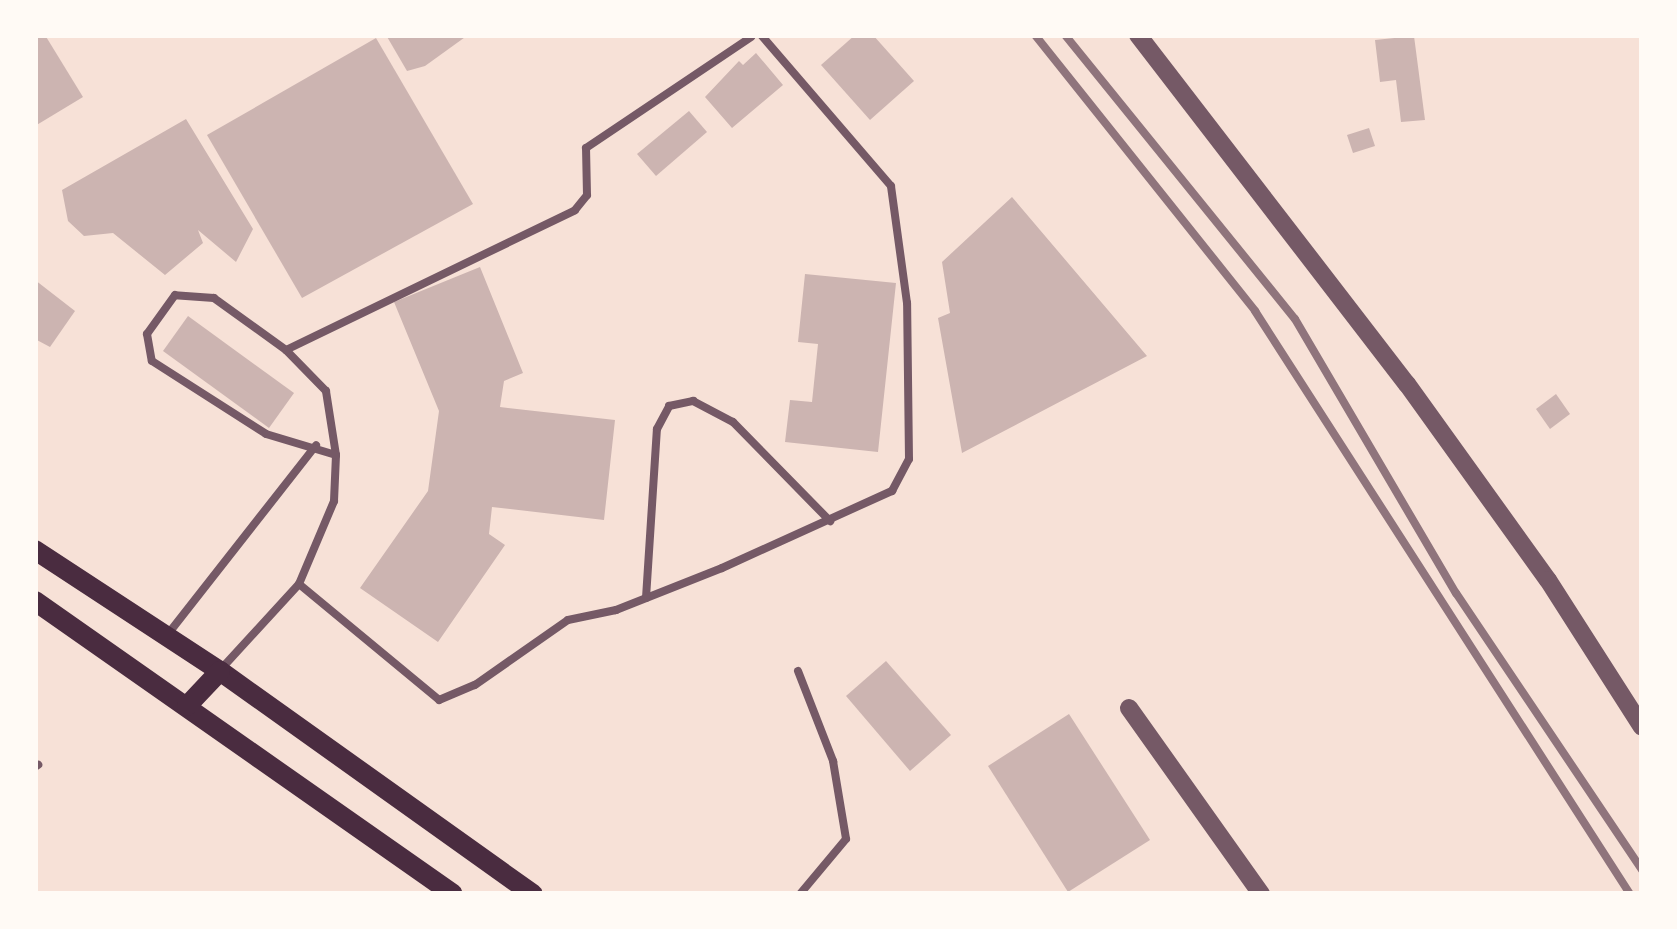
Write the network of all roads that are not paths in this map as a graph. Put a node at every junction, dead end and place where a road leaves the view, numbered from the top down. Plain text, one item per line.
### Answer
1 (761, 35) edge
2 (1138, 35) edge
3 (750, 37) edge
4 (286, 350) junction
5 (316, 445) junction
6 (336, 455) junction
7 (830, 521) junction
8 (35, 550) edge
9 (299, 584) junction
10 (646, 598) junction
11 (35, 601) edge
12 (167, 636) junction
13 (798, 670) dead end
14 (220, 671) junction
15 (187, 706) junction
16 (1128, 708) dead end
17 (1642, 727) edge
18 (453, 894) edge
19 (534, 894) edge
20 (800, 894) edge
21 (1261, 894) edge

1 - 7 lane
2 - 17 street
3 - 4 lane
4 - 5 lane
4 - 6 lane
5 - 6 lane
5 - 12 lane
6 - 9 lane
7 - 10 lane
7 - 10 lane
8 - 12 main road
9 - 10 lane
9 - 14 lane
11 - 15 main road
12 - 14 main road
13 - 20 lane
14 - 15 main road
14 - 19 main road
15 - 18 main road
16 - 21 street

